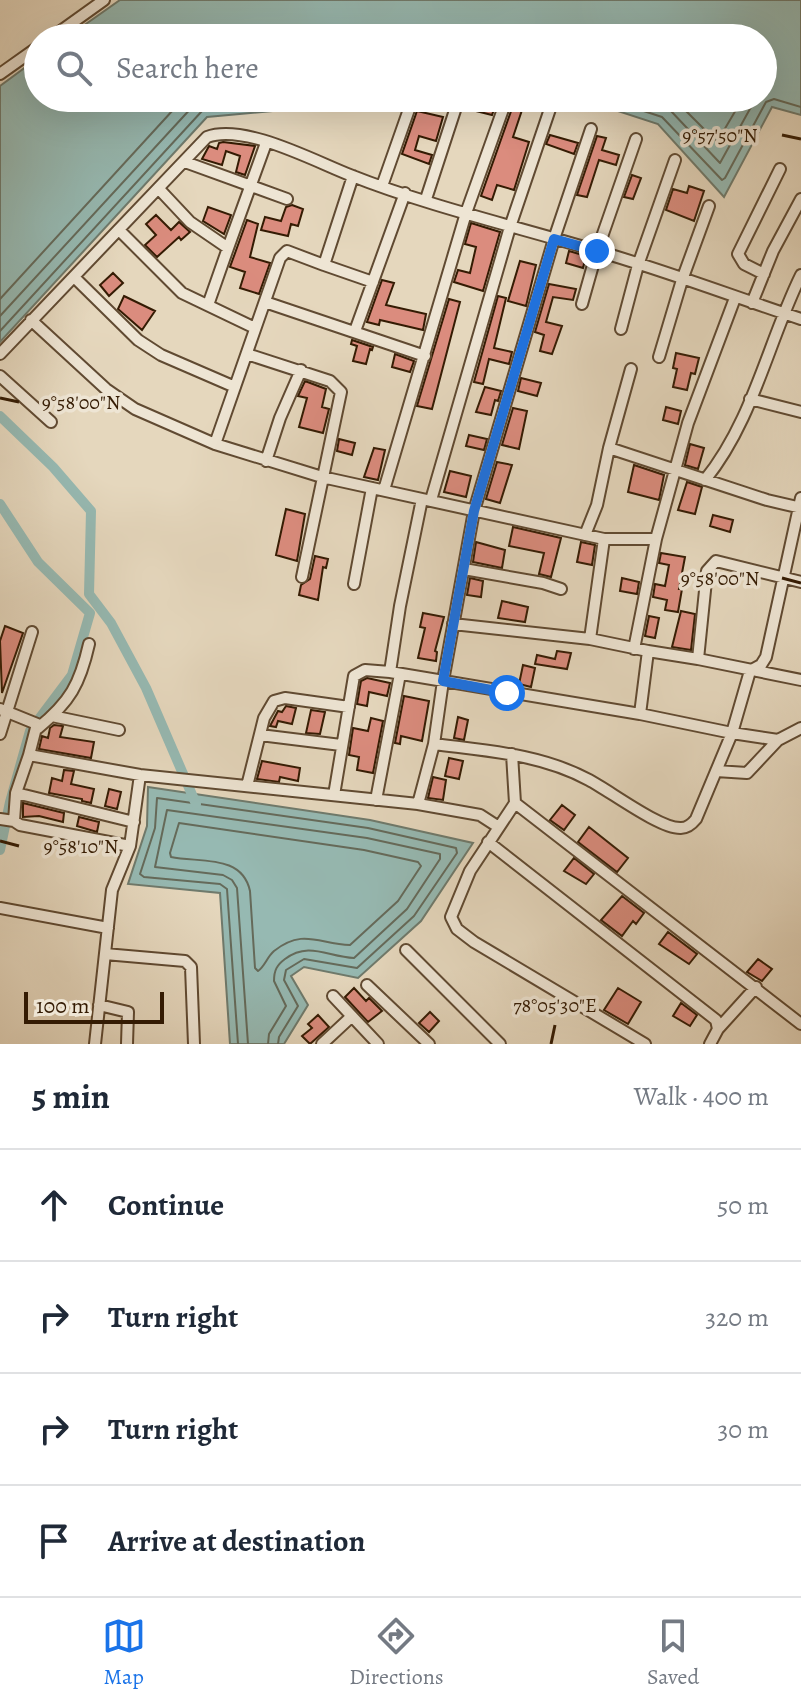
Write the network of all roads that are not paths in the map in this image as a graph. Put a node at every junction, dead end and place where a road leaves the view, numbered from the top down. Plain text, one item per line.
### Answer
1 (104, 0) edge
2 (71, 24) edge
3 (24, 57) edge
4 (0, 74) edge
5 (408, 112) edge
6 (454, 112) edge
7 (502, 112) edge
8 (549, 112) edge
9 (591, 129) dead end
10 (636, 139) dead end
11 (266, 143) junction
12 (675, 160) dead end
13 (185, 162) junction
14 (780, 169) dead end
15 (353, 176) junction
16 (250, 185) junction
17 (382, 186) junction
18 (159, 189) junction
19 (405, 193) junction
20 (287, 199) dead end
21 (426, 199) junction
22 (801, 199) edge
23 (709, 206) dead end
24 (466, 213) junction
25 (510, 227) junction
26 (120, 231) junction
27 (554, 239) junction
28 (228, 248) junction
29 (597, 251) junction
30 (324, 265) junction
31 (638, 265) junction
32 (764, 274) junction
33 (801, 275) edge
34 (74, 277) junction
35 (682, 280) junction
36 (373, 282) junction
37 (735, 298) junction
38 (265, 302) junction
39 (752, 303) junction
40 (582, 304) dead end
41 (208, 305) junction
42 (782, 313) junction
43 (801, 319) edge
44 (31, 320) junction
45 (255, 328) junction
46 (621, 329) dead end
47 (355, 331) junction
48 (0, 354) edge
49 (247, 354) junction
50 (425, 356) junction
51 (659, 357) dead end
52 (631, 369) dead end
53 (301, 370) junction
54 (0, 376) edge
55 (235, 387) junction
56 (750, 399) junction
57 (801, 412) edge
58 (51, 422) dead end
59 (215, 444) junction
60 (609, 448) junction
61 (266, 461) junction
62 (676, 470) junction
63 (322, 477) junction
64 (705, 480) junction
65 (378, 489) junction
66 (426, 499) junction
67 (800, 505) edge
68 (474, 511) junction
69 (585, 535) junction
70 (604, 539) junction
71 (656, 539) junction
72 (464, 569) junction
73 (302, 577) dead end
74 (783, 577) junction
75 (801, 582) edge
76 (354, 584) dead end
77 (561, 589) dead end
78 (453, 624) junction
79 (32, 632) dead end
80 (590, 639) junction
81 (89, 644) dead end
82 (634, 649) junction
83 (648, 651) junction
84 (698, 659) junction
85 (750, 671) junction
86 (395, 673) junction
87 (801, 680) edge
88 (443, 681) junction
89 (349, 707) junction
90 (3, 710) edge
91 (640, 714) junction
92 (52, 716) junction
93 (36, 724) junction
94 (801, 728) edge
95 (119, 730) dead end
96 (732, 733) junction
97 (0, 734) edge
98 (260, 735) junction
99 (778, 740) junction
100 (434, 744) junction
101 (341, 745) junction
102 (512, 754) junction
103 (29, 755) junction
104 (716, 771) junction
105 (140, 775) junction
106 (247, 786) junction
107 (16, 793) junction
108 (334, 795) junction
109 (376, 800) junction
110 (515, 803) junction
111 (418, 804) junction
112 (0, 819) edge
113 (14, 821) junction
114 (134, 822) junction
115 (497, 826) junction
116 (488, 842) junction
117 (130, 846) junction
118 (4, 909) edge
119 (108, 928) junction
120 (406, 950) dead end
121 (105, 954) junction
122 (367, 985) dead end
123 (756, 987) junction
124 (333, 996) dead end
125 (99, 1005) junction
126 (351, 1017) junction
127 (801, 1024) edge
128 (718, 1029) junction
129 (95, 1044) edge
130 (127, 1044) edge
131 (194, 1044) edge
132 (322, 1044) edge
133 (378, 1044) edge
134 (429, 1044) edge
135 (500, 1044) edge
136 (645, 1044) edge
137 (710, 1044) edge

1 - 2 street
3 - 4 street
5 - 17 street
6 - 21 street
7 - 24 street
8 - 25 street
9 - 27 street
10 - 29 street
11 - 13 street
11 - 15 street
11 - 16 street
12 - 31 street
13 - 16 street
13 - 18 street
14 - 32 street
15 - 17 street
15 - 30 street
16 - 20 street
16 - 28 street
17 - 19 street
18 - 26 street
18 - 28 street
19 - 21 street
19 - 36 street
21 - 24 street
22 - 32 street
23 - 35 street
24 - 25 street
24 - 50 street
25 - 27 street
25 - 66 street
26 - 34 street
26 - 41 street
27 - 29 street
27 - 68 street
28 - 41 street
29 - 31 street
29 - 40 street
30 - 36 street
30 - 38 street
31 - 35 street
31 - 46 street
32 - 39 street
33 - 42 street
34 - 44 street
34 - 55 street
35 - 37 street
35 - 51 street
36 - 47 street
37 - 39 street
37 - 62 street
38 - 45 street
38 - 47 street
39 - 42 street
41 - 45 street
42 - 43 street
42 - 56 street
44 - 48 street
44 - 59 street
45 - 49 street
47 - 50 street
49 - 53 street
49 - 55 street
50 - 65 street
52 - 60 street
53 - 61 street
53 - 63 street
54 - 58 street
55 - 59 street
56 - 57 street
56 - 64 street
59 - 61 street
60 - 62 street
60 - 69 street
61 - 63 street
62 - 64 street
62 - 71 street
63 - 65 street
63 - 73 street
64 - 67 street
65 - 66 street
65 - 76 street
66 - 68 street
66 - 86 street
67 - 74 street
68 - 69 street
68 - 72 street
69 - 70 street
70 - 71 street
70 - 80 street
71 - 82 street
72 - 77 street
72 - 78 street
74 - 75 street
74 - 84 street
74 - 85 street
78 - 80 street
78 - 88 street
79 - 90 street
80 - 82 street
81 - 92 street
82 - 83 street
83 - 84 street
83 - 91 street
84 - 85 street
85 - 87 street
85 - 96 street
86 - 88 street
86 - 89 street
86 - 109 street
88 - 91 street
88 - 100 street
89 - 98 street
89 - 101 street
90 - 93 street
90 - 97 street
91 - 96 street
92 - 93 street
92 - 95 street
93 - 103 street
94 - 99 street
96 - 99 street
96 - 104 street
98 - 101 street
98 - 106 street
99 - 104 street
100 - 102 street
100 - 111 street
101 - 108 street
102 - 104 street
102 - 110 street
103 - 105 street
103 - 107 street
105 - 106 street
105 - 114 street
106 - 108 street
107 - 113 street
107 - 114 street
108 - 109 street
109 - 111 street
110 - 115 street
110 - 123 street
111 - 115 street
112 - 113 street
113 - 117 street
114 - 117 street
115 - 116 street
116 - 128 street
116 - 136 street
117 - 119 street
118 - 119 street
119 - 121 street
120 - 135 street
121 - 125 street
121 - 131 street
122 - 134 street
123 - 127 street
123 - 128 street
124 - 126 street
125 - 129 street
125 - 130 street
126 - 132 street
126 - 133 street
128 - 137 street

